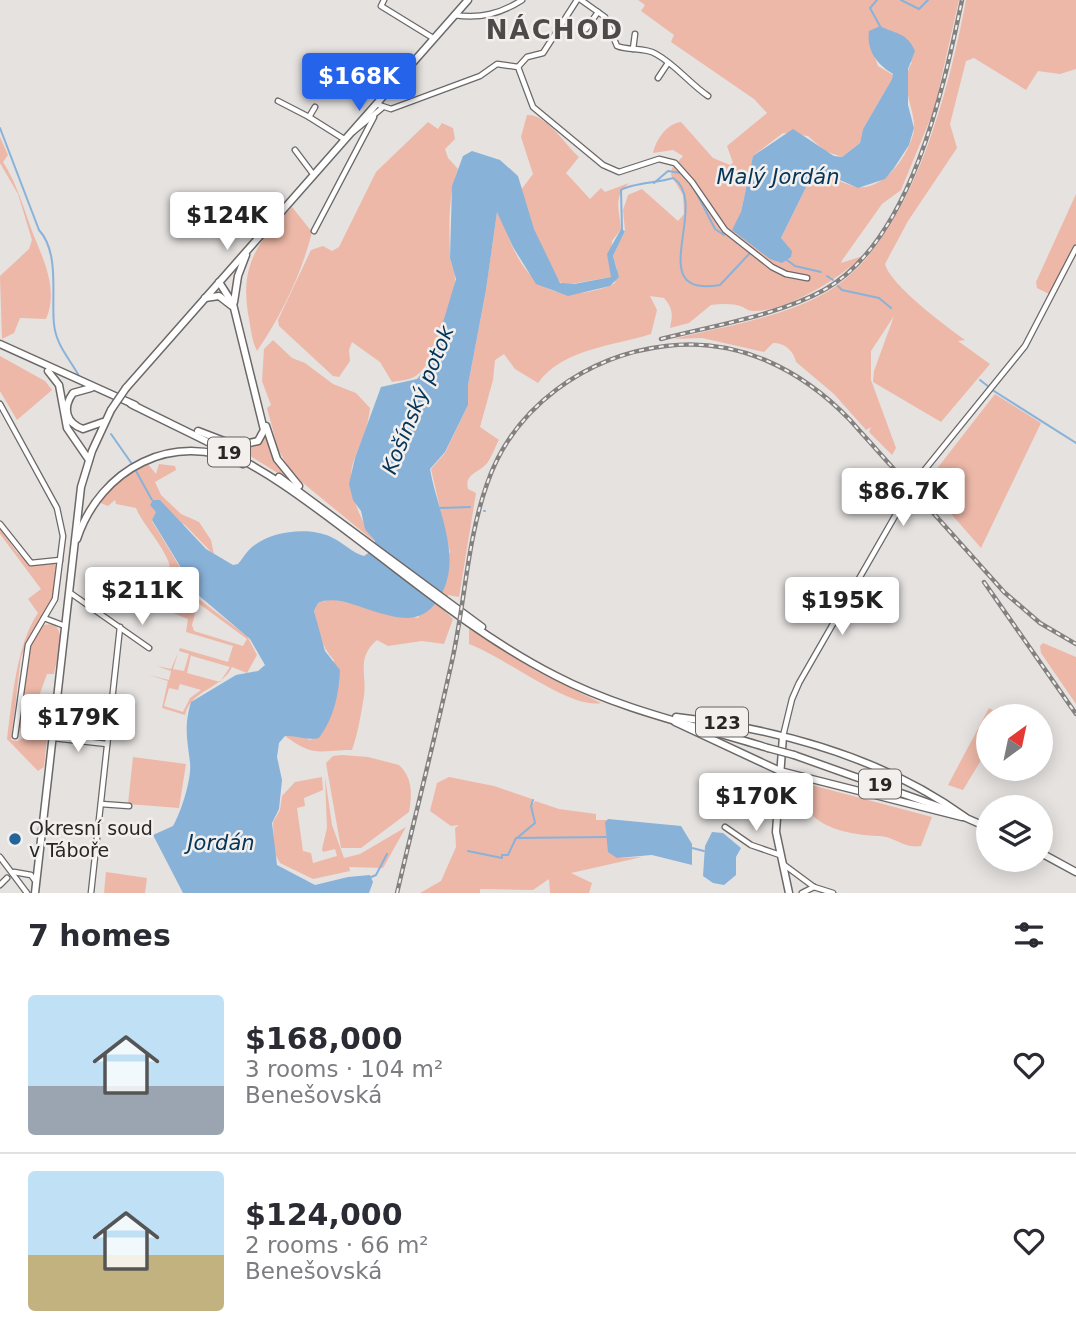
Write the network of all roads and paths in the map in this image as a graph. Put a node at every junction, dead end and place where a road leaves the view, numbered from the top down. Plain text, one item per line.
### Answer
1 (384, 0) edge
2 (468, 0) edge
3 (522, 0) edge
4 (579, 0) edge
5 (597, 12) junction
6 (454, 15) junction
7 (586, 29) dead end
8 (635, 34) dead end
9 (433, 38) junction
10 (633, 49) junction
11 (668, 62) junction
12 (518, 67) junction
13 (658, 78) dead end
14 (708, 96) dead end
15 (278, 100) dead end
16 (379, 106) junction
17 (315, 107) dead end
18 (309, 117) junction
19 (374, 117) junction
20 (346, 137) junction
21 (296, 150) dead end
22 (313, 174) junction
23 (314, 231) dead end
24 (256, 240) junction
25 (1076, 248) edge
26 (807, 278) dead end
27 (219, 282) junction
28 (204, 299) junction
29 (233, 304) junction
30 (236, 313) junction
31 (0, 344) edge
32 (16, 352) junction
33 (99, 390) junction
34 (0, 404) edge
35 (131, 404) junction
36 (262, 415) junction
37 (107, 418) junction
38 (198, 431) junction
39 (89, 460) junction
40 (321, 509) junction
41 (0, 524) edge
42 (73, 551) junction
43 (60, 560) junction
44 (69, 592) junction
45 (44, 618) junction
46 (65, 626) junction
47 (120, 626) junction
48 (149, 648) dead end
49 (660, 715) junction
50 (15, 736) dead end
51 (783, 736) junction
52 (53, 738) junction
53 (107, 744) junction
54 (780, 771) junction
55 (100, 803) junction
56 (129, 806) dead end
57 (965, 817) junction
58 (976, 822) edge
59 (725, 827) dead end
60 (0, 857) edge
61 (781, 859) junction
62 (1053, 860) edge
63 (38, 865) junction
64 (13, 871) junction
65 (1076, 872) edge
66 (21, 874) junction
67 (7, 878) dead end
68 (21, 883) junction
69 (0, 885) edge
70 (35, 887) edge
71 (814, 887) junction
72 (27, 893) edge
73 (91, 893) edge
74 (789, 893) edge
75 (802, 893) edge
76 (833, 893) edge

1 - 9 street
2 - 6 main road
3 - 6 street
4 - 5 street
4 - 12 street
5 - 7 street
5 - 10 street
6 - 9 main road
8 - 10 street
9 - 16 main road
10 - 11 street
11 - 13 street
11 - 14 street
12 - 16 street
12 - 26 street
15 - 18 street
16 - 19 street
16 - 20 main road
17 - 18 street
18 - 20 street
19 - 20 street
19 - 23 street
20 - 22 main road
21 - 22 street
22 - 24 main road
24 - 27 main road
24 - 29 main road
25 - 51 street
27 - 28 main road
27 - 29 main road
28 - 30 main road
28 - 37 main road, bridge
29 - 30 main road
30 - 36 main road
31 - 32 main road, 19
32 - 33 main road, 19
32 - 39 main road
33 - 35 main road, 19
33 - 37 main road
34 - 43 street
35 - 38 main road, 19
35 - 40 main road, 19
36 - 38 main road
36 - 40 main road
37 - 39 main road
38 - 40 main road, 19
39 - 42 main road
40 - 42 main road
40 - 49 main road, 19
41 - 43 street
42 - 44 main road
43 - 45 street
44 - 46 main road
44 - 47 street
45 - 46 street
45 - 50 street
46 - 52 main road
47 - 48 street
47 - 53 street
49 - 51 main road, 123
49 - 54 main road, 123
49 - 57 main road, 19, bridge
51 - 54 main road
51 - 57 main road
52 - 53 street
52 - 63 main road
53 - 55 street
54 - 57 main road
54 - 61 main road
55 - 56 street
55 - 73 street
57 - 58 main road, 19
59 - 61 street
60 - 64 street
61 - 71 street
61 - 74 main road
62 - 65 main road
63 - 66 street
63 - 70 main road
64 - 66 street
64 - 68 street
66 - 70 street
67 - 69 street
68 - 70 street
68 - 72 street
71 - 75 street
71 - 76 street

